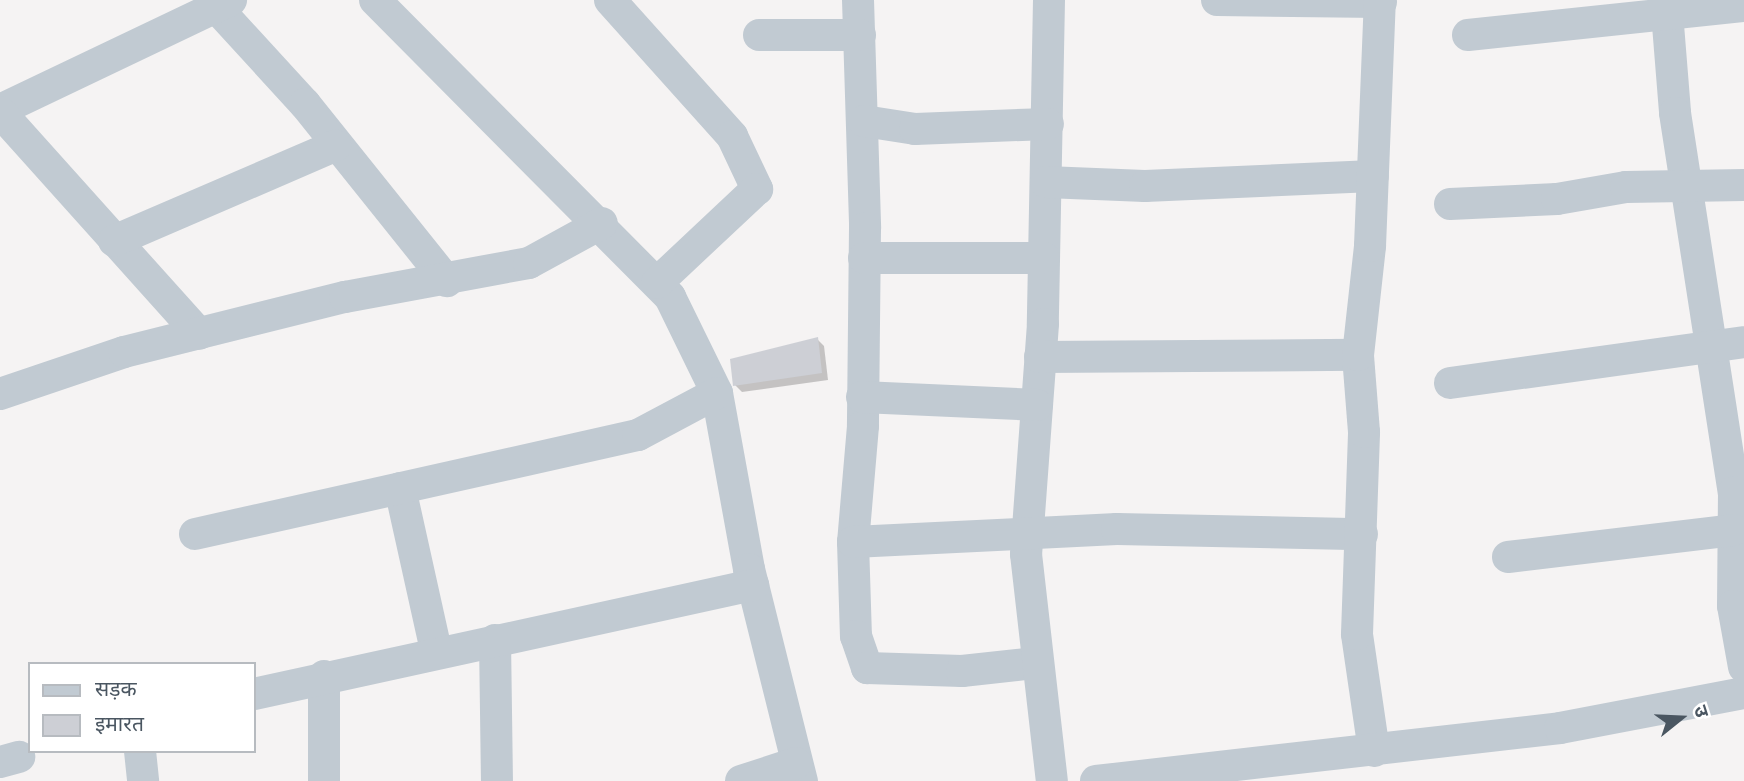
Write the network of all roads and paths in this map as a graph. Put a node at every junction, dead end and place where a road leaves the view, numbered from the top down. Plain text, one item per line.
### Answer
1 (375, 0) edge
2 (610, 0) edge
3 (858, 0) edge
4 (1049, 0) edge
5 (1217, 0) edge
6 (1380, 1) edge
7 (224, 4) edge
8 (1744, 6) edge
9 (1667, 7) edge
10 (759, 35) dead end
11 (860, 35) junction
12 (1468, 35) dead end
13 (0, 111) edge
14 (864, 121) junction
15 (1048, 124) junction
16 (335, 146) junction
17 (1373, 176) junction
18 (1046, 181) junction
19 (1744, 184) edge
20 (1686, 188) junction
21 (1450, 204) dead end
22 (602, 223) junction
23 (114, 241) junction
24 (863, 258) junction
25 (1044, 258) junction
26 (447, 281) junction
27 (657, 283) junction
28 (199, 334) junction
29 (1744, 342) edge
30 (1710, 345) junction
31 (1358, 355) junction
32 (1040, 358) junction
33 (1450, 383) dead end
34 (717, 393) junction
35 (0, 394) edge
36 (862, 397) junction
37 (1037, 405) junction
38 (400, 488) junction
39 (1734, 530) junction
40 (1028, 532) junction
41 (195, 534) dead end
42 (1362, 534) junction
43 (853, 542) junction
44 (1508, 556) dead end
45 (1739, 560) edge
46 (753, 584) junction
47 (495, 640) junction
48 (436, 651) junction
49 (1034, 663) junction
50 (1744, 667) edge
51 (324, 676) junction
52 (256, 693) edge
53 (1744, 693) edge
54 (1374, 751) junction
55 (140, 753) edge
56 (799, 772) edge
57 (143, 781) edge
58 (324, 781) edge
59 (497, 781) edge
60 (741, 781) edge
61 (1052, 781) edge
62 (1096, 781) edge

1 - 22 street
2 - 27 street
3 - 11 street
4 - 15 street
5 - 6 street
6 - 17 street
7 - 13 street
7 - 16 street
8 - 9 street
9 - 12 street
9 - 20 street
10 - 11 street
11 - 14 street
13 - 23 street
14 - 15 street
14 - 24 street
15 - 18 street
16 - 23 street
16 - 26 street
17 - 18 street
17 - 31 street
18 - 25 street
19 - 20 street
20 - 21 street
20 - 30 street
22 - 26 street
22 - 27 street
23 - 28 street
24 - 25 street
24 - 36 street
25 - 32 street
26 - 28 street
27 - 34 street
28 - 35 street
29 - 30 street
30 - 33 street
30 - 39 street
31 - 32 street
31 - 42 street
32 - 37 street
34 - 38 street
34 - 46 street
36 - 37 street
36 - 43 street
37 - 40 street
38 - 41 street
38 - 48 street
39 - 44 street
39 - 45 street
40 - 42 street
40 - 43 street
40 - 49 street
42 - 54 street
43 - 49 street
45 - 50 street
46 - 47 street
46 - 56 street
47 - 48 street
47 - 59 street
48 - 51 street
49 - 61 street
51 - 52 street
51 - 58 street
53 - 54 street
54 - 62 street
55 - 57 street
56 - 60 street

